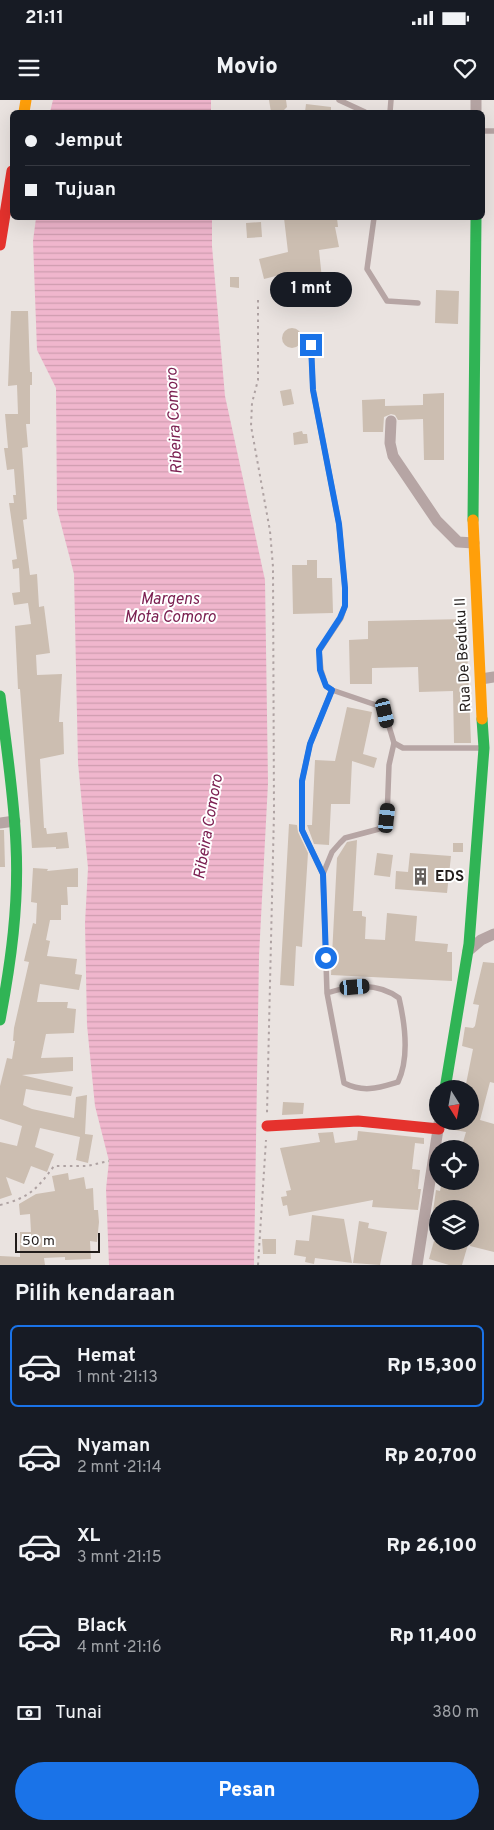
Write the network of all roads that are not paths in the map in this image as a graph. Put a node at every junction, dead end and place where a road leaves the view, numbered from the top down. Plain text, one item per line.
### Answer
1 (338, 100) edge
2 (360, 110) edge
3 (10, 183) edge
4 (374, 220) edge
5 (476, 220) edge
6 (0, 245) edge
7 (418, 303) dead end
8 (311, 345) dead end
9 (391, 421) dead end
10 (474, 543) junction
11 (494, 677) edge
12 (481, 679) junction
13 (332, 690) junction
14 (0, 696) edge
15 (394, 743) junction
16 (484, 748) junction
17 (15, 821) junction
18 (0, 823) edge
19 (323, 874) junction
20 (494, 934) edge
21 (468, 951) junction
22 (327, 993) junction
23 (0, 1020) edge
24 (446, 1080) edge
25 (429, 1125) edge
26 (267, 1126) road end
27 (438, 1130) edge
28 (417, 1265) edge

1 - 2 lane
3 - 6 street
4 - 7 lane
5 - 10 street, Rua De Beduku II
8 - 13 lane
9 - 10 street
10 - 12 street, Rua De Beduku II
11 - 12 street
12 - 16 street, Rua De Beduku II
13 - 15 lane
13 - 19 lane
14 - 17 street
15 - 16 lane
15 - 19 lane
16 - 21 street, Rua De Beduku II
17 - 18 street
17 - 23 street
19 - 22 lane
20 - 21 street
21 - 24 street, Rua De Beduku II
22 - 22 lane
25 - 26 street
27 - 28 street

